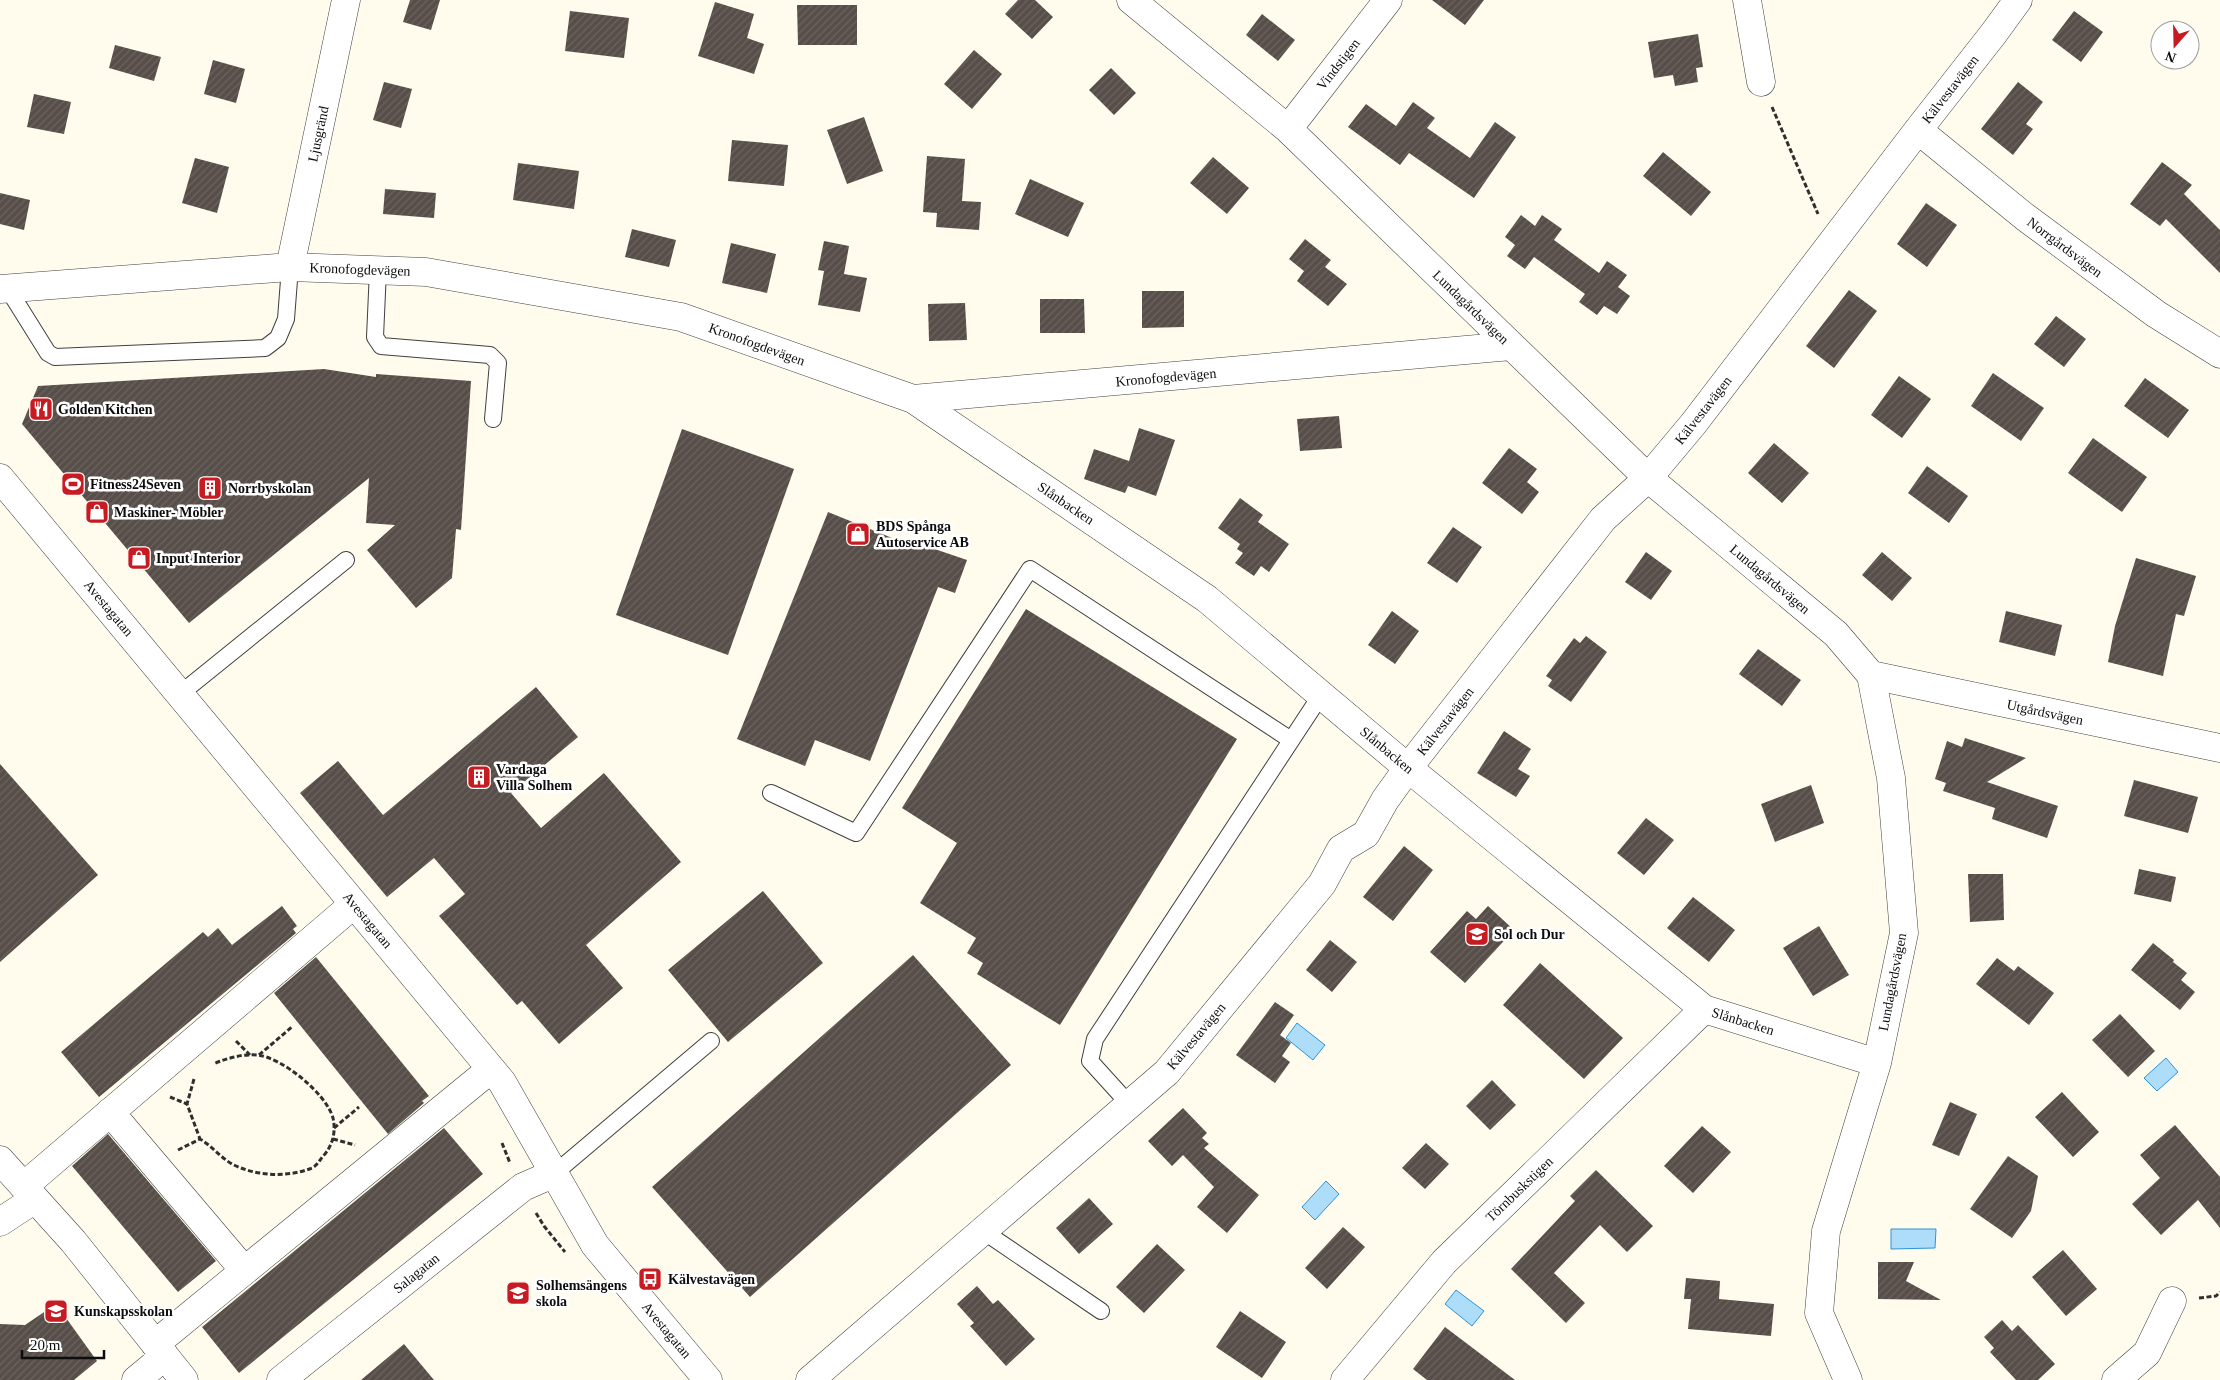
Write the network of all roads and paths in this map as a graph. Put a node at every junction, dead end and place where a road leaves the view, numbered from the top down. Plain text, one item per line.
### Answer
1 (346, 0) edge
2 (1131, 0) edge
3 (1388, 0) edge
4 (1747, 0) edge
5 (2018, 0) edge
6 (1761, 82) joint
7 (1288, 129) junction
8 (1918, 130) junction
9 (1831, 245) junction
10 (290, 267) junction
11 (378, 270) junction
12 (4, 289) edge
13 (1511, 346) junction
14 (2220, 354) edge
15 (913, 399) junction
16 (493, 418) dead end
17 (0, 478) edge
18 (1648, 478) junction
19 (346, 560) dead end
20 (1871, 675) junction
21 (180, 694) junction
22 (1321, 695) junction
23 (1290, 740) junction
24 (2220, 748) edge
25 (1408, 768) junction
26 (771, 793) dead end
27 (354, 904) junction
28 (1704, 1009) junction
29 (293, 1026) dead end
30 (711, 1042) dead end
31 (259, 1055) junction
32 (1877, 1063) junction
33 (208, 1067) dead end
34 (491, 1069) junction
35 (199, 1074) dead end
36 (1129, 1104) junction
37 (359, 1107) dead end
38 (110, 1112) junction
39 (334, 1128) junction
40 (200, 1139) junction
41 (0, 1160) edge
42 (153, 1164) junction
43 (556, 1173) junction
44 (29, 1192) junction
45 (0, 1222) edge
46 (983, 1231) junction
47 (244, 1270) junction
48 (2172, 1302) dead end
49 (1101, 1311) dead end
50 (160, 1350) junction
51 (136, 1380) edge
52 (184, 1380) edge
53 (281, 1380) edge
54 (708, 1380) edge
55 (810, 1380) edge
56 (1345, 1380) edge
57 (1848, 1380) edge
58 (2116, 1380) edge

1 - 10 street, Ljusgränd
2 - 7 street, Lundagårdsvägen
3 - 7 street, Vindstigen
4 - 6 street
5 - 8 street, Kälvestavägen
6 - 9 path
7 - 13 street, Lundagårdsvägen
8 - 9 street, Kälvestavägen
8 - 14 street, Norrgårdsvägen
9 - 18 street, Kälvestavägen
10 - 11 street, Kronofogdevägen
10 - 12 street, Kronofogdevägen
10 - 12 lane
11 - 15 street, Kronofogdevägen
11 - 16 lane
13 - 15 street, Kronofogdevägen
13 - 18 street, Lundagårdsvägen
15 - 22 street, Slånbacken
17 - 21 street, Avestagatan
18 - 20 street, Lundagårdsvägen
18 - 25 street, Kälvestavägen
19 - 21 lane
20 - 24 street, Utgårdsvägen
20 - 32 street, Lundagårdsvägen
21 - 27 street, Avestagatan
22 - 23 lane
22 - 25 street, Slånbacken
23 - 26 lane
23 - 36 lane
25 - 28 street, Slånbacken
25 - 36 street, Kälvestavägen
27 - 34 street, Avestagatan
27 - 38 street
28 - 32 street, Slånbacken
28 - 56 street, Törnbuskstigen
29 - 31 path
30 - 43 lane
31 - 33 path
31 - 39 path
32 - 57 street, Lundagårdsvägen
34 - 43 street, Avestagatan
34 - 47 street
35 - 40 path
36 - 46 street, Kälvestavägen
37 - 39 path
38 - 42 street
38 - 44 street
39 - 40 path
40 - 42 path
41 - 44 street
42 - 47 street
43 - 53 street, Salagatan
43 - 54 street, Avestagatan
44 - 45 street
44 - 50 street
46 - 49 lane
46 - 55 street, Kälvestavägen
47 - 50 street
48 - 58 street
50 - 51 street
50 - 52 street

